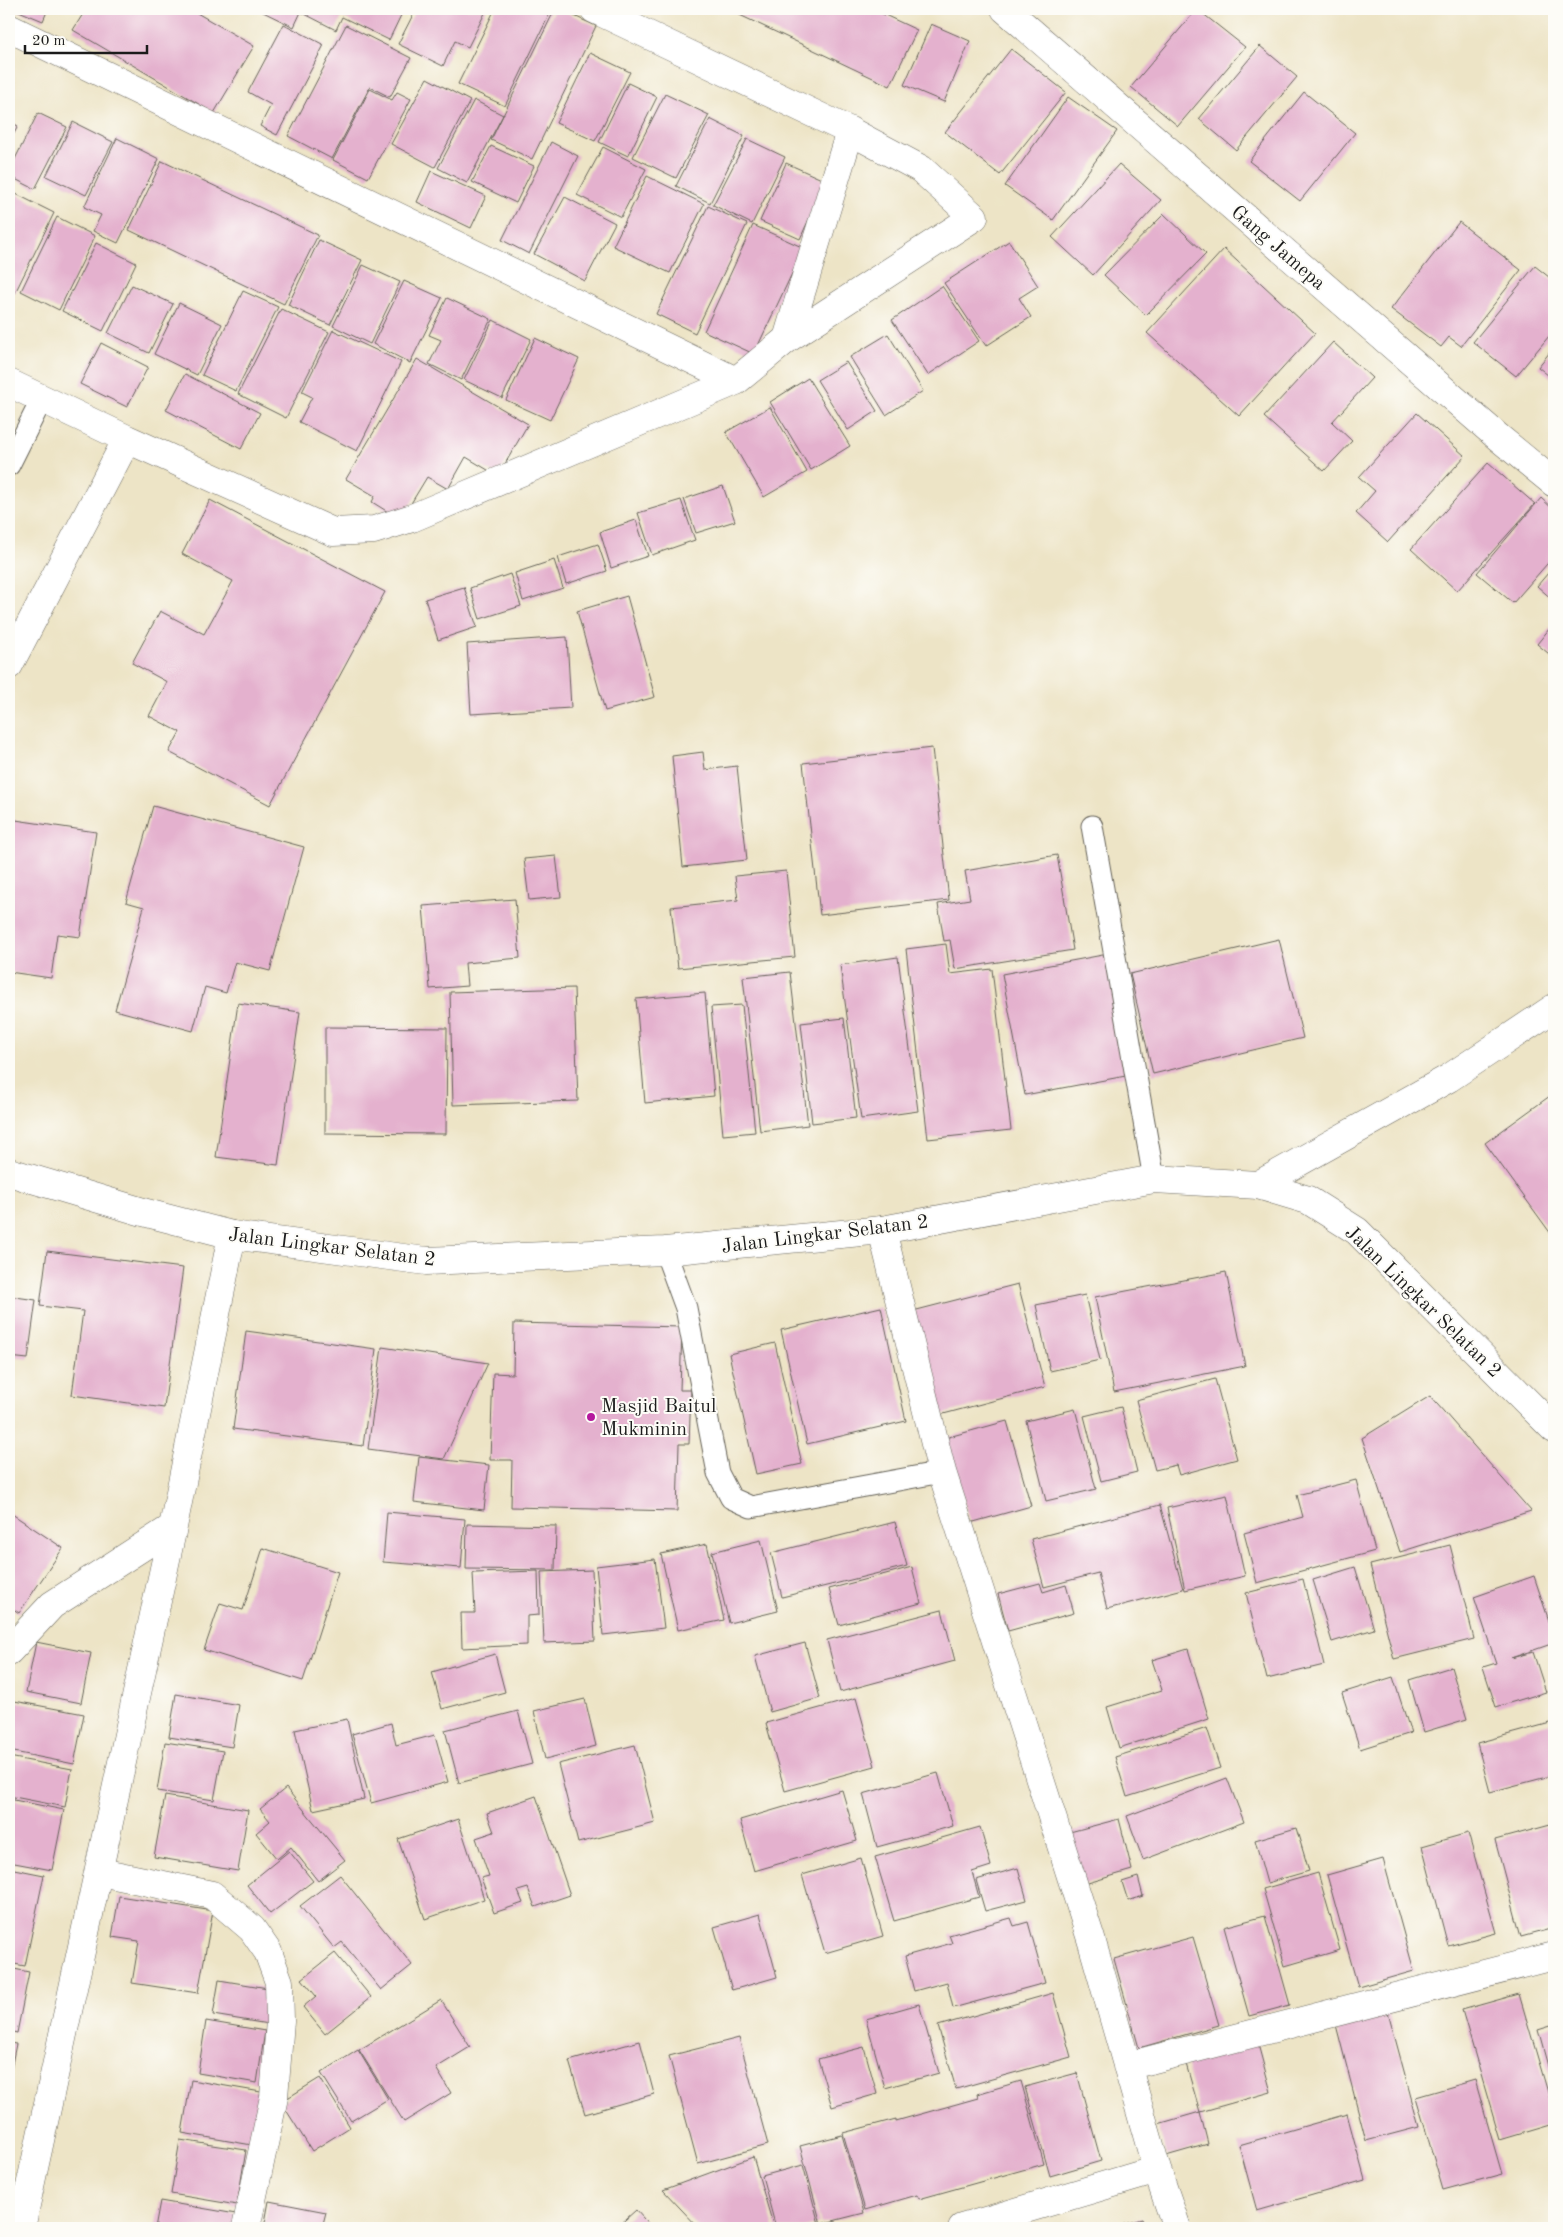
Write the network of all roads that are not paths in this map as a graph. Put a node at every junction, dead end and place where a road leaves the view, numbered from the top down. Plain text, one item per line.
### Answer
1 (594, 9) edge
2 (1005, 9) edge
3 (9, 28) edge
4 (850, 131) junction
5 (787, 339) junction
6 (736, 381) junction
7 (9, 383) edge
8 (42, 399) junction
9 (127, 439) junction
10 (9, 465) edge
11 (1554, 483) edge
12 (9, 665) edge
13 (1092, 826) dead end
14 (1554, 1008) edge
15 (9, 1172) edge
16 (1154, 1179) junction
17 (1258, 1185) junction
18 (882, 1230) junction
19 (232, 1235) junction
20 (665, 1251) junction
21 (1554, 1429) edge
22 (942, 1472) junction
23 (173, 1526) junction
24 (9, 1651) edge
25 (100, 1872) junction
26 (1554, 1956) edge
27 (1127, 2066) junction
28 (1156, 2170) junction
29 (21, 2228) edge
30 (246, 2228) edge
31 (962, 2228) edge
32 (1177, 2228) edge

1 - 4 main road
2 - 11 main road, Gang Jamepa
3 - 6 main road
4 - 5 main road
4 - 5 main road
5 - 6 main road
6 - 9 main road
7 - 8 main road
8 - 9 main road
8 - 10 lane
9 - 12 main road
13 - 16 lane
14 - 17 main road
15 - 19 main road, Jalan Lingkar Selatan 2
16 - 17 main road, Jalan Lingkar Selatan 2
16 - 18 main road, Jalan Lingkar Selatan 2
17 - 21 main road, Jalan Lingkar Selatan 2
18 - 20 main road, Jalan Lingkar Selatan 2
18 - 22 main road
19 - 20 main road, Jalan Lingkar Selatan 2
19 - 23 main road
20 - 22 lane
22 - 27 main road
23 - 24 main road
23 - 25 main road
25 - 29 main road
25 - 30 main road
26 - 27 main road
27 - 28 main road
28 - 31 main road
28 - 32 main road

